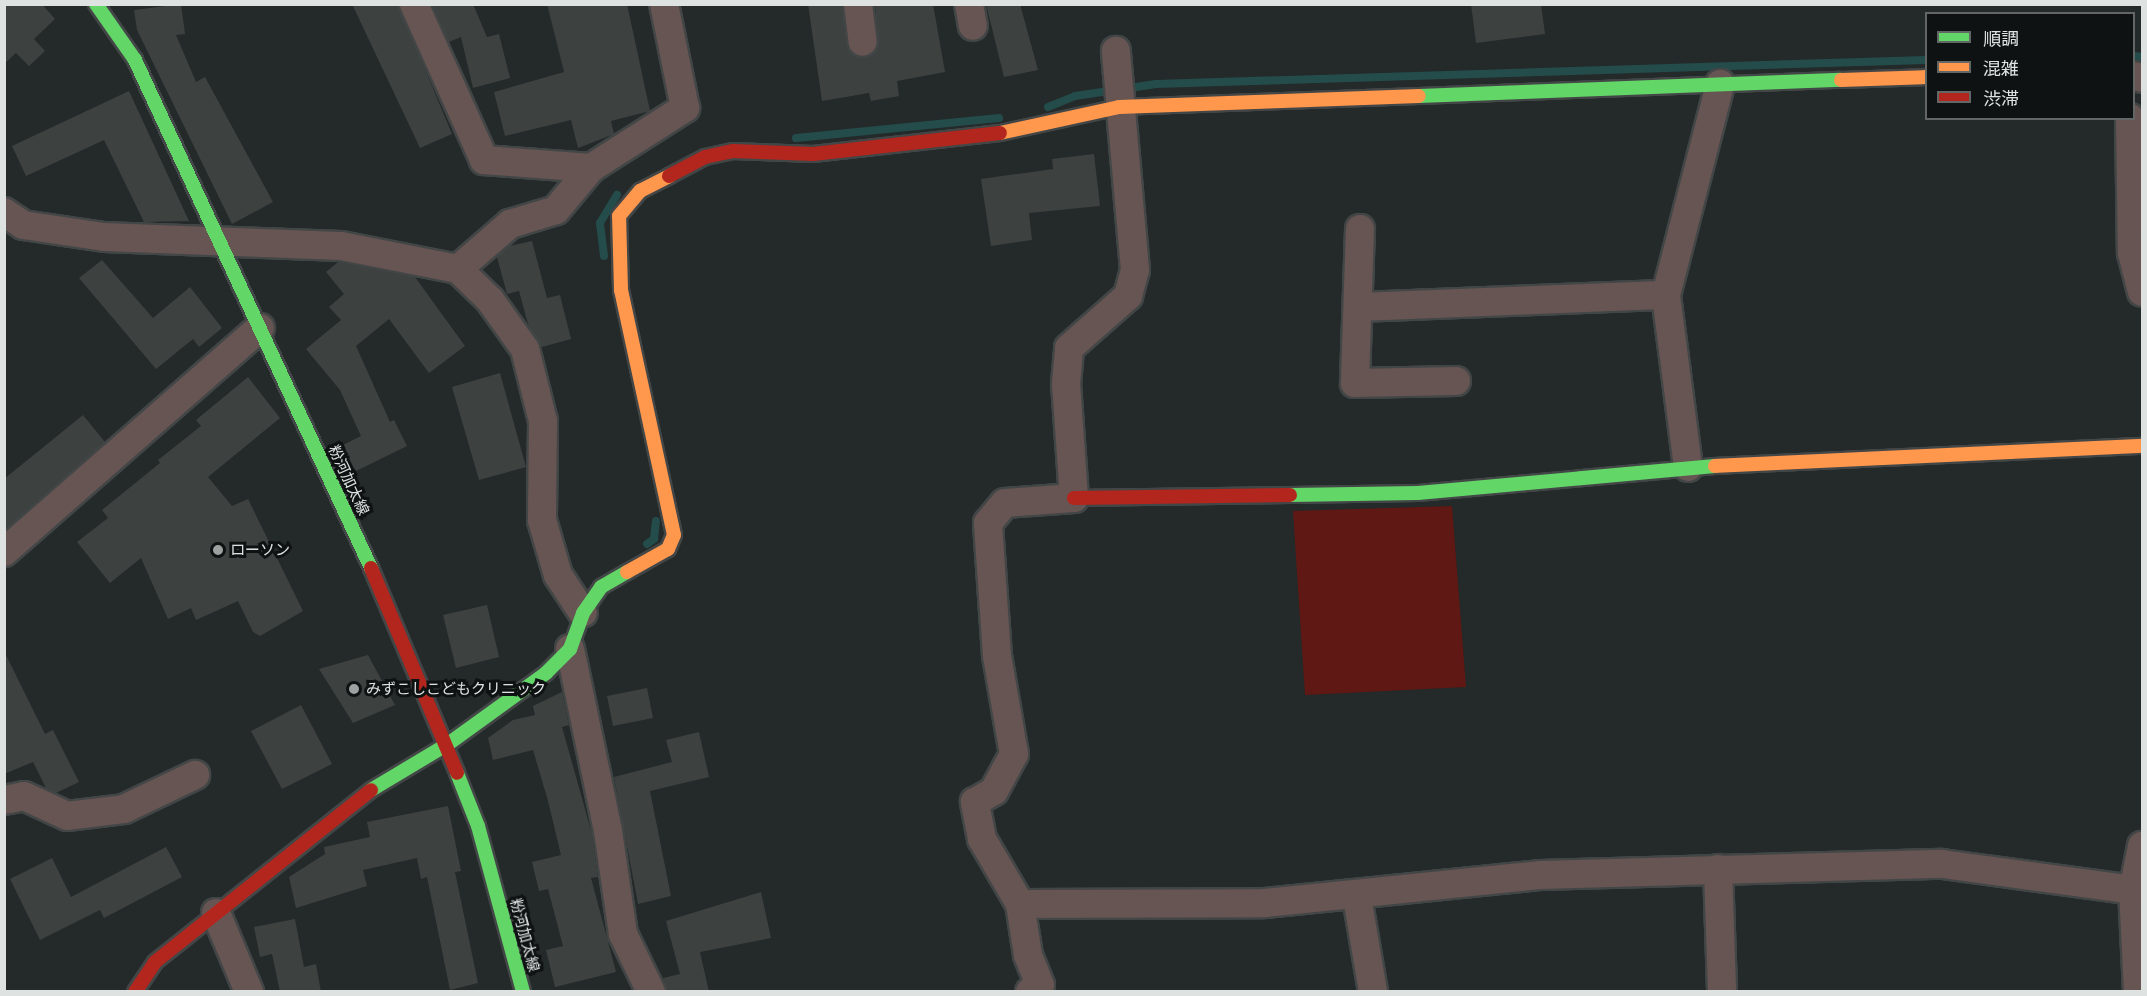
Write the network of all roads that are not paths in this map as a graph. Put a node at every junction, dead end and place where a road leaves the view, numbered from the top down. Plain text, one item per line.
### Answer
1 (96, 4) edge
2 (414, 4) edge
3 (664, 4) edge
4 (858, 4) edge
5 (863, 42) dead end
6 (1116, 51) dead end
7 (1925, 77) edge
8 (1720, 84) junction
9 (1119, 102) junction
10 (2130, 120) edge
11 (591, 168) junction
12 (4, 212) edge
13 (1360, 229) dead end
14 (220, 241) junction
15 (458, 268) junction
16 (2142, 292) edge
17 (1666, 295) junction
18 (1360, 307) junction
19 (260, 328) junction
20 (1456, 381) dead end
21 (2142, 446) edge
22 (1688, 467) junction
23 (1074, 498) junction
24 (4, 552) edge
25 (583, 614) junction
26 (570, 649) junction
27 (448, 744) junction
28 (195, 774) dead end
29 (4, 800) edge
30 (2142, 846) edge
31 (1718, 869) junction
32 (2138, 891) edge
33 (1357, 897) junction
34 (1020, 904) junction
35 (216, 913) junction
36 (1038, 989) edge
37 (135, 992) edge
38 (249, 992) edge
39 (523, 992) edge
40 (651, 992) edge
41 (1373, 992) edge
42 (1722, 992) edge
43 (2138, 992) edge

1 - 14 street, 粉河加太線
2 - 11 street
3 - 11 street
4 - 5 street
6 - 9 street
7 - 8 street
8 - 9 street
8 - 17 street
9 - 23 street
9 - 25 street
10 - 16 street
11 - 15 street
12 - 14 street
13 - 18 street
14 - 15 street
14 - 19 street, 粉河加太線
15 - 25 street
17 - 18 street
17 - 22 street
18 - 20 street
19 - 24 street
19 - 27 street, 粉河加太線
21 - 22 street
22 - 23 street
23 - 34 street
25 - 26 street
26 - 27 street
26 - 40 street
27 - 35 street
27 - 39 street, 粉河加太線
28 - 29 street
30 - 32 street
31 - 32 street
31 - 33 street
31 - 42 street
32 - 43 street
33 - 34 street
33 - 41 street
34 - 36 street
35 - 37 street
35 - 38 street

